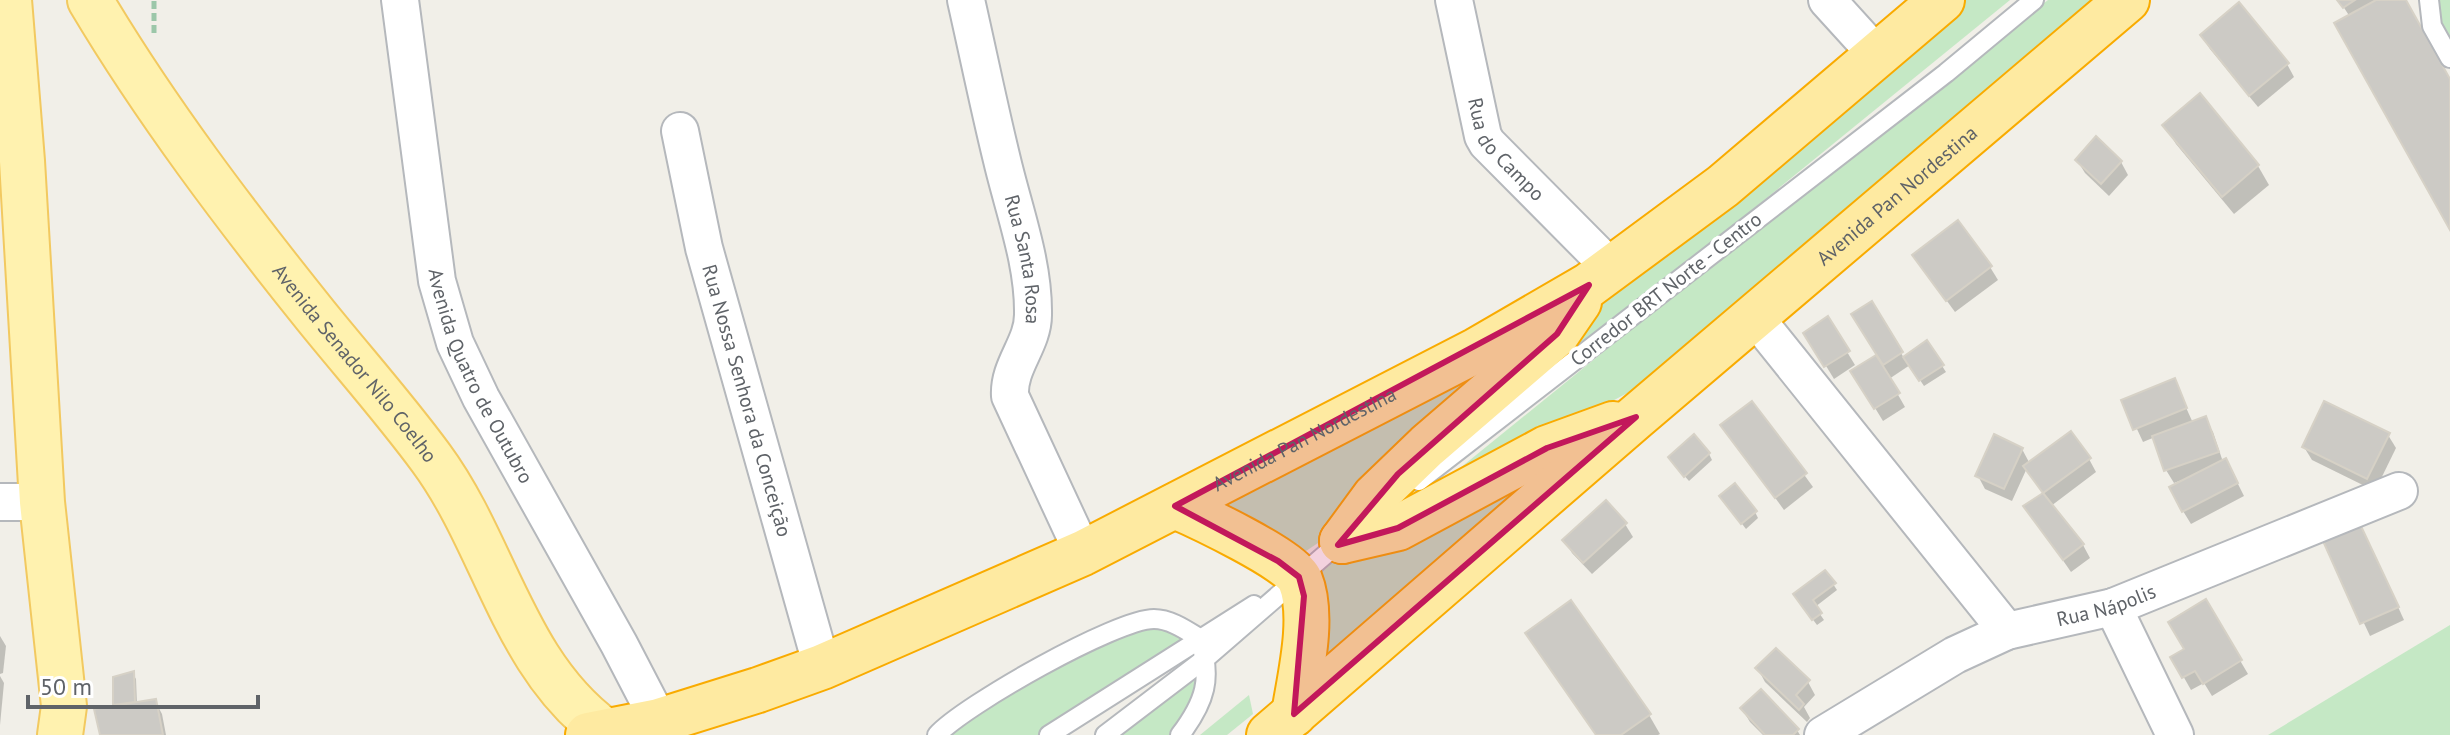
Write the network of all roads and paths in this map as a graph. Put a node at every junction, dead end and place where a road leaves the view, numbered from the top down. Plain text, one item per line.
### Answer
1 (9, 0) edge
2 (90, 0) edge
3 (400, 0) edge
4 (966, 0) edge
5 (1454, 0) edge
6 (1827, 0) edge
7 (1942, 0) edge
8 (2034, 0) edge
9 (2127, 0) edge
10 (2429, 0) edge
11 (1877, 55) junction
12 (2450, 58) edge
13 (680, 131) dead end
14 (1600, 277) junction
15 (1754, 316) junction
16 (1636, 417) junction
17 (2399, 491) dead end
18 (21, 502) edge
19 (1175, 506) junction
20 (1342, 541) junction
21 (1083, 553) junction
22 (1298, 578) junction
23 (2113, 607) junction
24 (2007, 631) junction
25 (1199, 638) junction
26 (1206, 658) junction
27 (822, 667) junction
28 (659, 721) junction
29 (1282, 725) edge
30 (597, 733) edge
31 (60, 735) edge
32 (937, 735) edge
33 (1049, 735) edge
34 (1105, 735) edge
35 (1180, 735) edge
36 (1823, 735) edge
37 (2175, 735) edge

1 - 18 main road
2 - 30 main road, Avenida Senador Nilo Coelho
3 - 28 street, Avenida Quatro de Outubro
4 - 21 street, Rua Santa Rosa
5 - 14 street, Rua do Campo
6 - 11 street
7 - 11 highway, Avenida Pan Nordestina
8 - 20 lane, Corredor BRT Norte - Centro
9 - 15 highway, Avenida Pan Nordestina
10 - 12 lane
11 - 14 highway, Avenida Pan Nordestina
13 - 27 street, Rua Nossa Senhora da Conceição
14 - 19 highway, Avenida Pan Nordestina
14 - 20 highway
15 - 16 highway, Avenida Pan Nordestina
15 - 24 street
16 - 20 highway
16 - 29 highway, Avenida Pan Nordestina
17 - 23 street, Rua Nápolis
18 - 31 main road
19 - 21 highway, Avenida Pan Nordestina
19 - 22 highway
20 - 22 lane, Corredor BRT Norte - Centro
21 - 27 highway, Avenida Pan Nordestina
22 - 25 lane
22 - 26 lane
22 - 29 highway
23 - 24 street, Rua Nápolis
23 - 37 street
24 - 36 street, Rua Nápolis
25 - 26 lane
25 - 32 lane
25 - 33 lane
26 - 34 lane
26 - 35 lane
27 - 28 highway, Avenida Pan Nordestina
28 - 30 highway, Avenida Pan Nordestina

